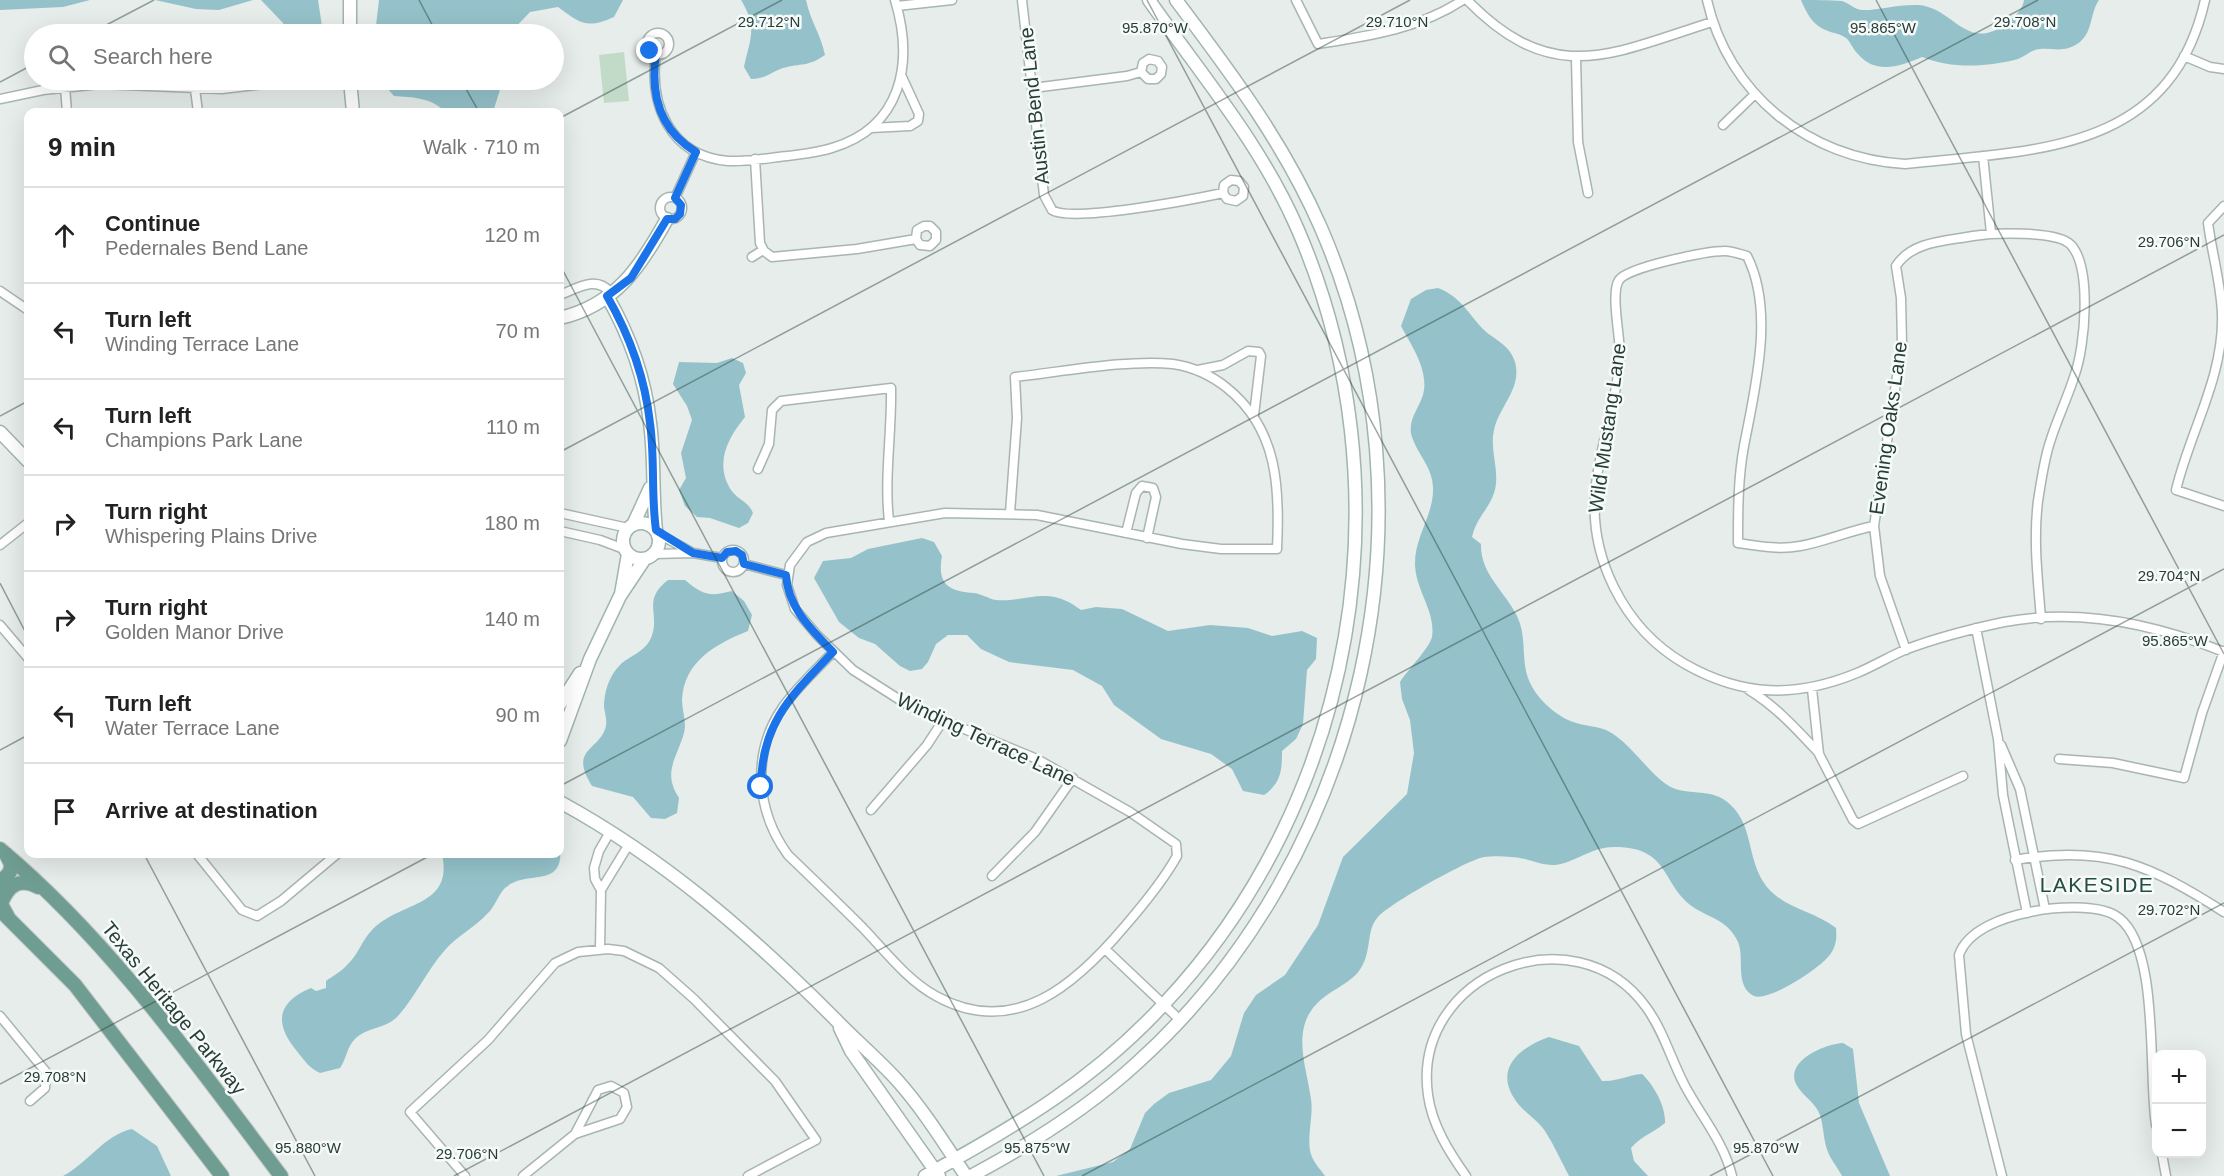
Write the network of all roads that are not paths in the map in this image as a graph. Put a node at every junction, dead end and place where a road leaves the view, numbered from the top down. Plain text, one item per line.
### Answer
1 (350, 0) edge
2 (952, 0) edge
3 (1022, 0) edge
4 (1149, 0) edge
5 (1176, 0) edge
6 (1296, 0) edge
7 (1465, 0) edge
8 (1707, 0) edge
9 (2205, 0) edge
10 (896, 3) edge
11 (1712, 22) junction
12 (350, 24) edge
13 (656, 54) dead end
14 (2184, 56) junction
15 (1576, 58) junction
16 (2224, 69) edge
17 (1142, 72) dead end
18 (902, 77) junction
19 (1033, 88) junction
20 (49, 90) edge
21 (65, 90) edge
22 (195, 90) edge
23 (351, 90) edge
24 (1754, 95) junction
25 (0, 99) edge
26 (68, 108) edge
27 (197, 108) edge
28 (353, 108) edge
29 (1723, 125) dead end
30 (871, 128) junction
31 (696, 152) junction
32 (1983, 156) junction
33 (1286, 157) junction
34 (756, 159) junction
35 (1267, 167) junction
36 (1223, 193) dead end
37 (1588, 193) dead end
38 (675, 198) junction
39 (2224, 206) edge
40 (667, 219) junction
41 (1991, 233) junction
42 (916, 239) dead end
43 (763, 250) junction
44 (752, 257) dead end
45 (0, 291) edge
46 (564, 293) edge
47 (607, 296) junction
48 (24, 307) edge
49 (564, 317) edge
50 (1198, 370) junction
51 (1254, 416) junction
52 (0, 432) edge
53 (24, 457) edge
54 (1377, 468) junction
55 (758, 469) dead end
56 (1354, 469) junction
57 (652, 484) junction
58 (2224, 506) edge
59 (1010, 513) junction
60 (564, 514) edge
61 (890, 521) junction
62 (24, 526) edge
63 (631, 526) junction
64 (1874, 526) junction
65 (564, 532) edge
66 (656, 532) junction
67 (1126, 533) junction
68 (1147, 538) junction
69 (0, 545) edge
70 (626, 552) junction
71 (693, 553) junction
72 (649, 557) junction
73 (722, 558) junction
74 (744, 564) junction
75 (786, 575) junction
76 (621, 596) junction
77 (2041, 619) junction
78 (0, 625) edge
79 (1976, 628) junction
80 (1906, 650) junction
81 (2224, 651) edge
82 (833, 652) junction
83 (24, 653) edge
84 (590, 659) junction
85 (1745, 688) junction
86 (1812, 689) junction
87 (564, 698) edge
88 (942, 722) junction
89 (564, 730) edge
90 (1321, 736) junction
91 (1998, 739) junction
92 (1342, 744) junction
93 (1819, 754) junction
94 (2059, 759) dead end
95 (1963, 776) dead end
96 (1073, 778) junction
97 (564, 804) edge
98 (871, 810) dead end
99 (610, 832) junction
100 (630, 844) junction
101 (3, 852) edge
102 (2035, 856) junction
103 (200, 858) edge
104 (332, 858) edge
105 (2015, 860) junction
106 (992, 876) dead end
107 (0, 883) edge
108 (601, 890) junction
109 (50, 894) junction
110 (2045, 909) junction
111 (2027, 912) junction
112 (2224, 912) edge
113 (4, 914) edge
114 (600, 949) junction
115 (1106, 949) junction
116 (1164, 1005) junction
117 (0, 1016) edge
118 (1180, 1020) junction
119 (837, 1021) junction
120 (30, 1101) dead end
121 (2156, 1104) edge
122 (575, 1134) junction
123 (2163, 1158) edge
124 (955, 1160) junction
125 (934, 1174) edge
126 (222, 1176) edge
127 (280, 1176) edge
128 (465, 1176) edge
129 (523, 1176) edge
130 (748, 1176) edge
131 (966, 1176) edge
132 (971, 1176) edge
133 (1466, 1176) edge
134 (1732, 1176) edge
135 (2002, 1176) edge
136 (2166, 1176) edge

1 - 12 main road
2 - 10 street
3 - 19 street, Austin Bend Lane
4 - 35 main road
5 - 33 main road
6 - 7 street
7 - 15 street
8 - 11 street
9 - 14 street
10 - 18 street
11 - 15 street
11 - 24 street
13 - 31 street
14 - 16 street
14 - 32 street
15 - 37 street
17 - 19 street
18 - 30 street
18 - 30 street
19 - 36 street, Austin Bend Lane
20 - 25 street
21 - 26 street
22 - 27 street
23 - 28 main road
24 - 29 street
24 - 32 street
30 - 34 street
31 - 34 street
31 - 38 street
32 - 41 street
33 - 35 main road
33 - 54 main road
34 - 43 street
35 - 56 main road
38 - 40 street
38 - 40 street
39 - 58 street
40 - 47 main road
41 - 64 street, Evening Oaks Lane
41 - 77 street
42 - 43 street
43 - 44 street
45 - 48 street
46 - 47 street
47 - 49 main road
47 - 57 main road
50 - 51 street
50 - 51 street
50 - 59 street
51 - 68 street
52 - 53 main road
54 - 56 main road
54 - 92 main road
55 - 61 street
56 - 90 main road
57 - 63 main road
57 - 66 main road
59 - 61 street
59 - 67 street
60 - 63 street
61 - 75 street
62 - 69 street
63 - 66 main road
63 - 70 main road
64 - 80 street, Evening Oaks Lane
64 - 85 street, Wild Mustang Lane
65 - 70 street
66 - 71 street
66 - 72 main road
67 - 68 street
67 - 68 street
70 - 72 main road
70 - 76 main road
71 - 72 street
71 - 73 street
72 - 76 main road
73 - 74 street
73 - 74 street
74 - 75 street
75 - 82 street, Winding Terrace Lane
76 - 84 main road
77 - 79 street, Wild Mustang Lane
77 - 81 street, Wild Mustang Lane
78 - 83 street
79 - 80 street, Wild Mustang Lane
79 - 91 street
80 - 86 street, Wild Mustang Lane
81 - 94 street
82 - 88 street, Winding Terrace Lane
82 - 115 street
84 - 87 main road
84 - 89 main road
85 - 86 street, Wild Mustang Lane
85 - 93 street, Wild Mustang Lane
86 - 93 street
88 - 96 street, Winding Terrace Lane
88 - 98 street
90 - 92 main road
90 - 116 main road
91 - 102 street
91 - 105 street
92 - 118 main road
93 - 95 street
96 - 106 street
96 - 115 street, Winding Terrace Lane
97 - 99 main road
99 - 100 main road
99 - 108 street
100 - 108 street
100 - 119 main road
101 - 107 main road
101 - 109 main road, Texas Heritage Parkway
102 - 105 street
102 - 110 street
102 - 112 street
103 - 104 street
105 - 111 street
108 - 114 street
109 - 113 main road
109 - 127 main road, Texas Heritage Parkway
110 - 111 street
110 - 121 street
111 - 135 street
113 - 126 main road
114 - 128 street
114 - 130 street
115 - 116 street
116 - 118 street
116 - 124 main road
117 - 120 street
118 - 132 main road
119 - 124 main road
119 - 125 main road
122 - 122 street
122 - 129 street
123 - 136 street
124 - 125 main road
124 - 131 main road
133 - 134 street

